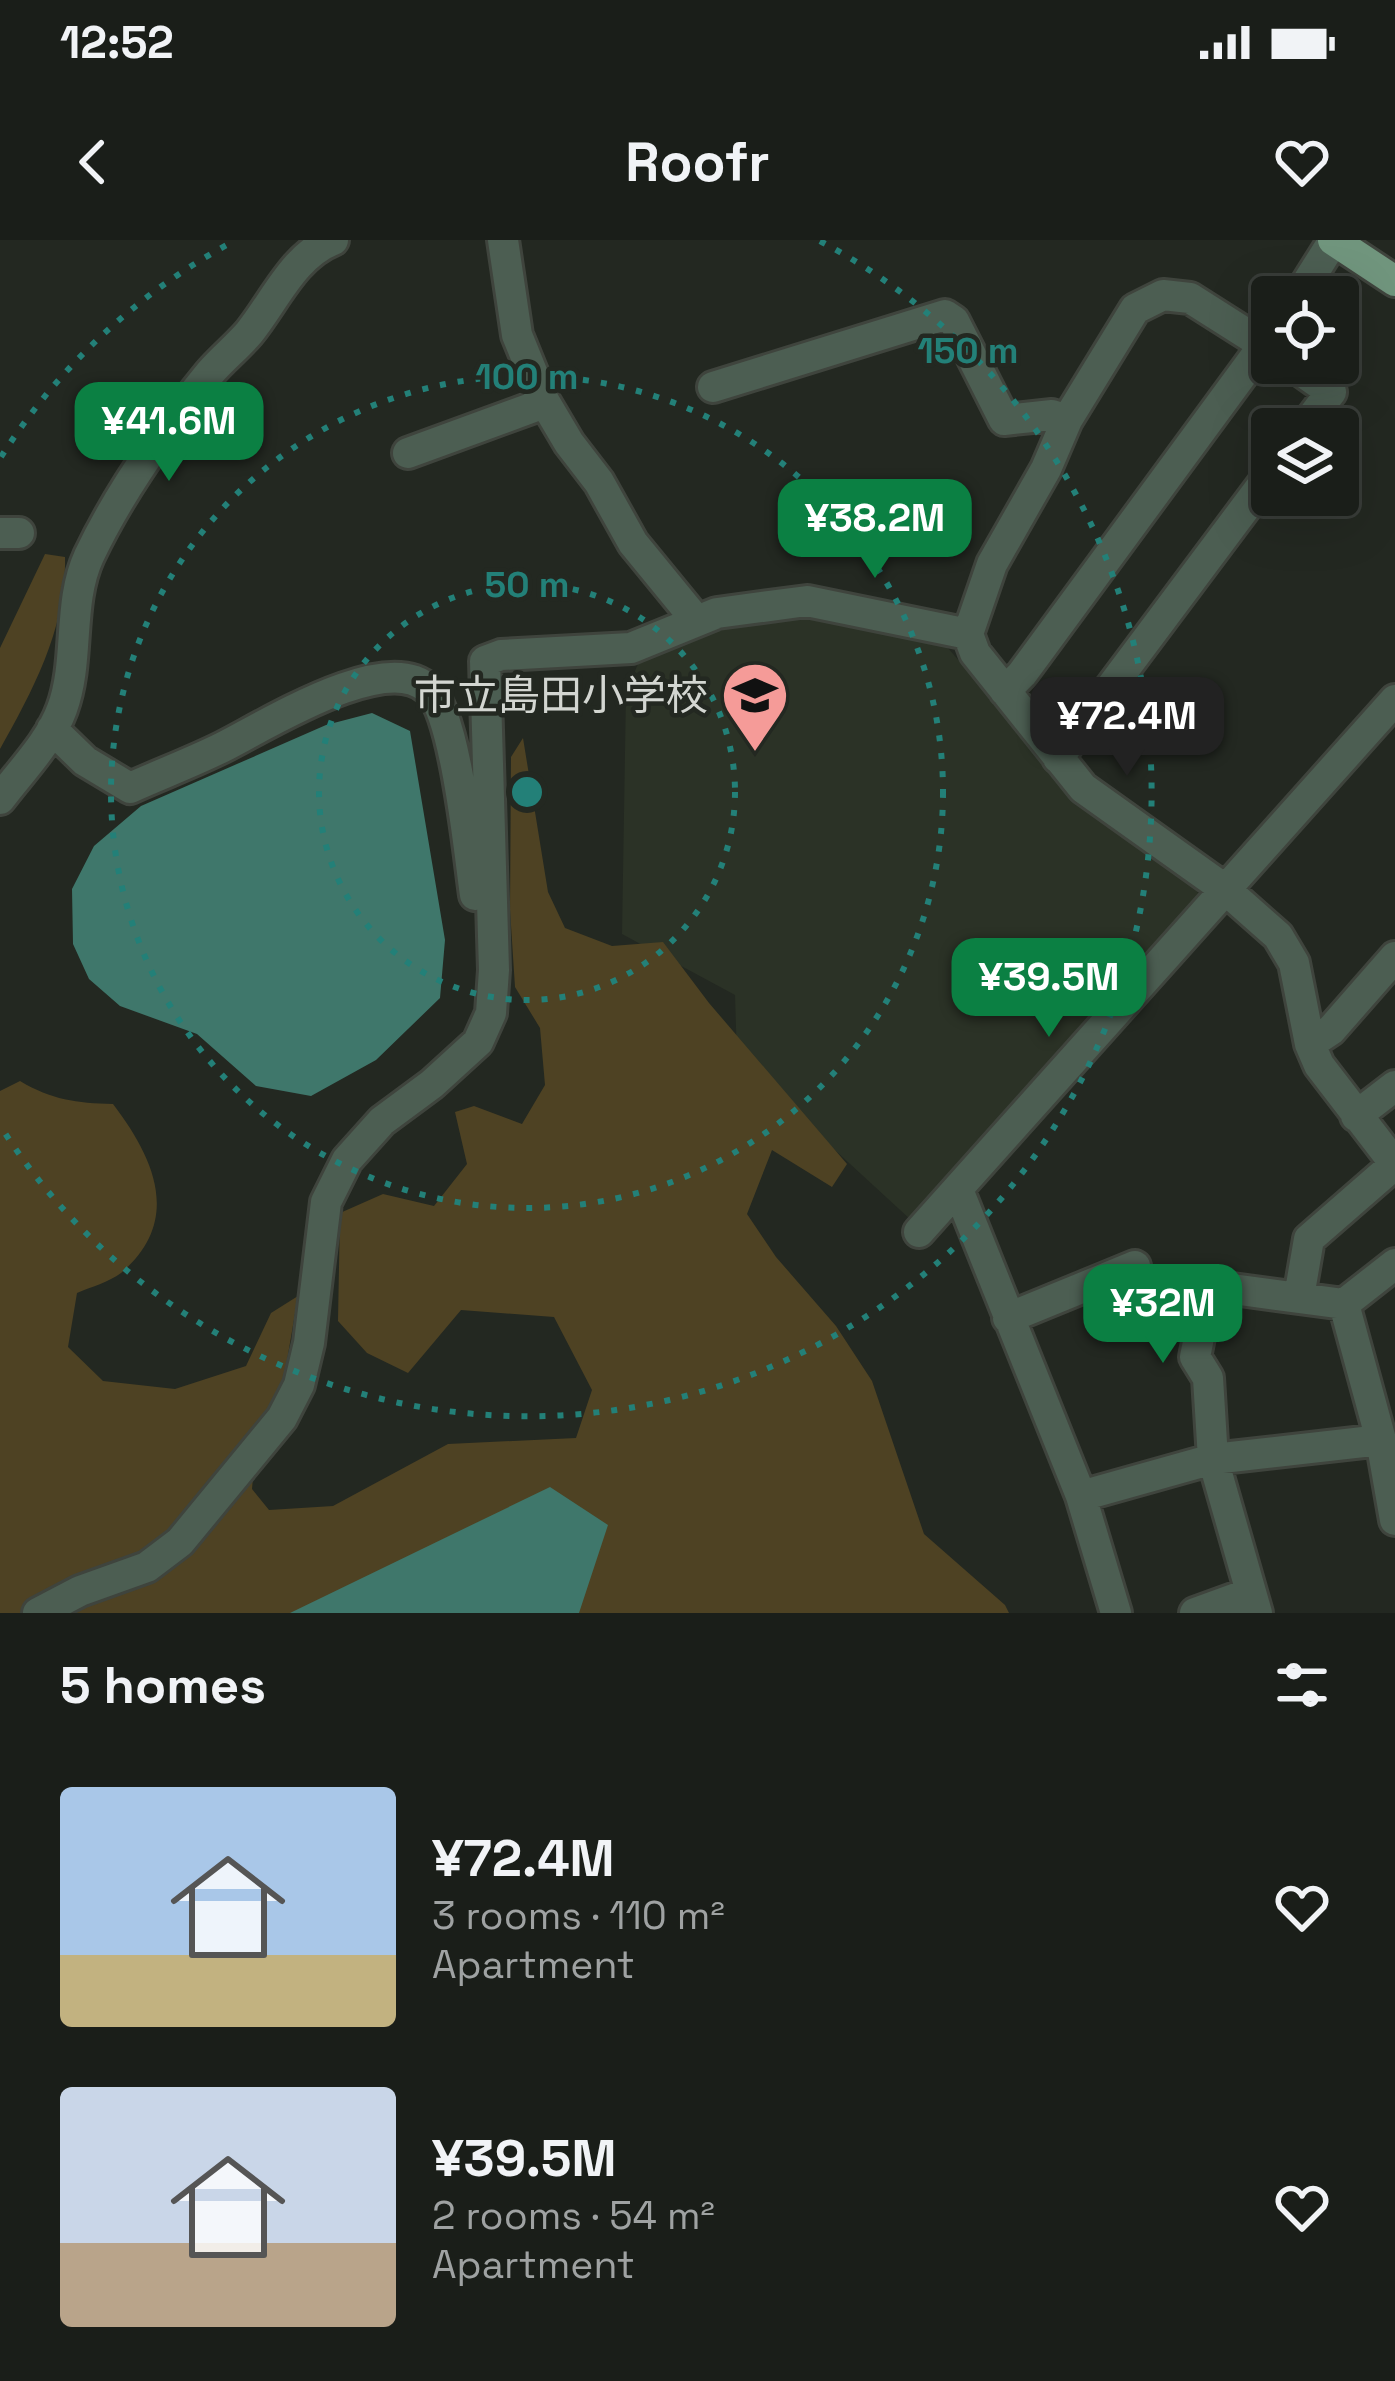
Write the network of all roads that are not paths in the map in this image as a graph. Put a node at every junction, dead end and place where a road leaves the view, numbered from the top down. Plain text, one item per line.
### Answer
1 (333, 240) edge
2 (503, 240) edge
3 (1333, 240) edge
4 (1311, 276) edge
5 (1395, 281) edge
6 (1251, 333) edge
7 (1251, 367) edge
8 (1320, 384) edge
9 (712, 387) dead end
10 (543, 399) junction
11 (1319, 408) edge
12 (1067, 420) junction
13 (408, 453) dead end
14 (1251, 500) edge
15 (696, 620) junction
16 (968, 634) junction
17 (1005, 691) junction
18 (1395, 700) edge
19 (52, 729) junction
20 (1058, 758) junction
21 (0, 799) edge
22 (1226, 890) junction
23 (1395, 957) edge
24 (494, 970) junction
25 (1310, 1044) junction
26 (1395, 1087) edge
27 (1356, 1116) junction
28 (1395, 1164) edge
29 (959, 1192) junction
30 (919, 1232) dead end
31 (1395, 1264) edge
32 (1135, 1266) dead end
33 (1299, 1297) junction
34 (1343, 1304) junction
35 (1008, 1318) junction
36 (1381, 1440) junction
37 (1213, 1459) junction
38 (1081, 1496) junction
39 (1395, 1520) edge
40 (1253, 1603) edge
41 (38, 1613) edge
42 (1116, 1613) edge
43 (1196, 1613) edge

1 - 19 street
2 - 10 street
3 - 4 street
3 - 5 main road
6 - 12 street
7 - 17 street
8 - 11 street
9 - 12 street
10 - 13 street
10 - 15 street
12 - 16 street
14 - 20 street
15 - 16 street
15 - 24 street
16 - 17 street
17 - 20 street
18 - 22 street
19 - 21 street
19 - 24 street
20 - 22 street
22 - 25 street
22 - 29 street
23 - 25 street
24 - 41 street
25 - 27 street
26 - 27 street
27 - 28 street
28 - 33 street
29 - 30 street
29 - 35 street
31 - 34 street
32 - 35 street
33 - 34 street
33 - 37 street
34 - 36 street
35 - 38 street
36 - 37 street
36 - 39 street
37 - 38 street
37 - 40 street
38 - 42 street
40 - 43 street

